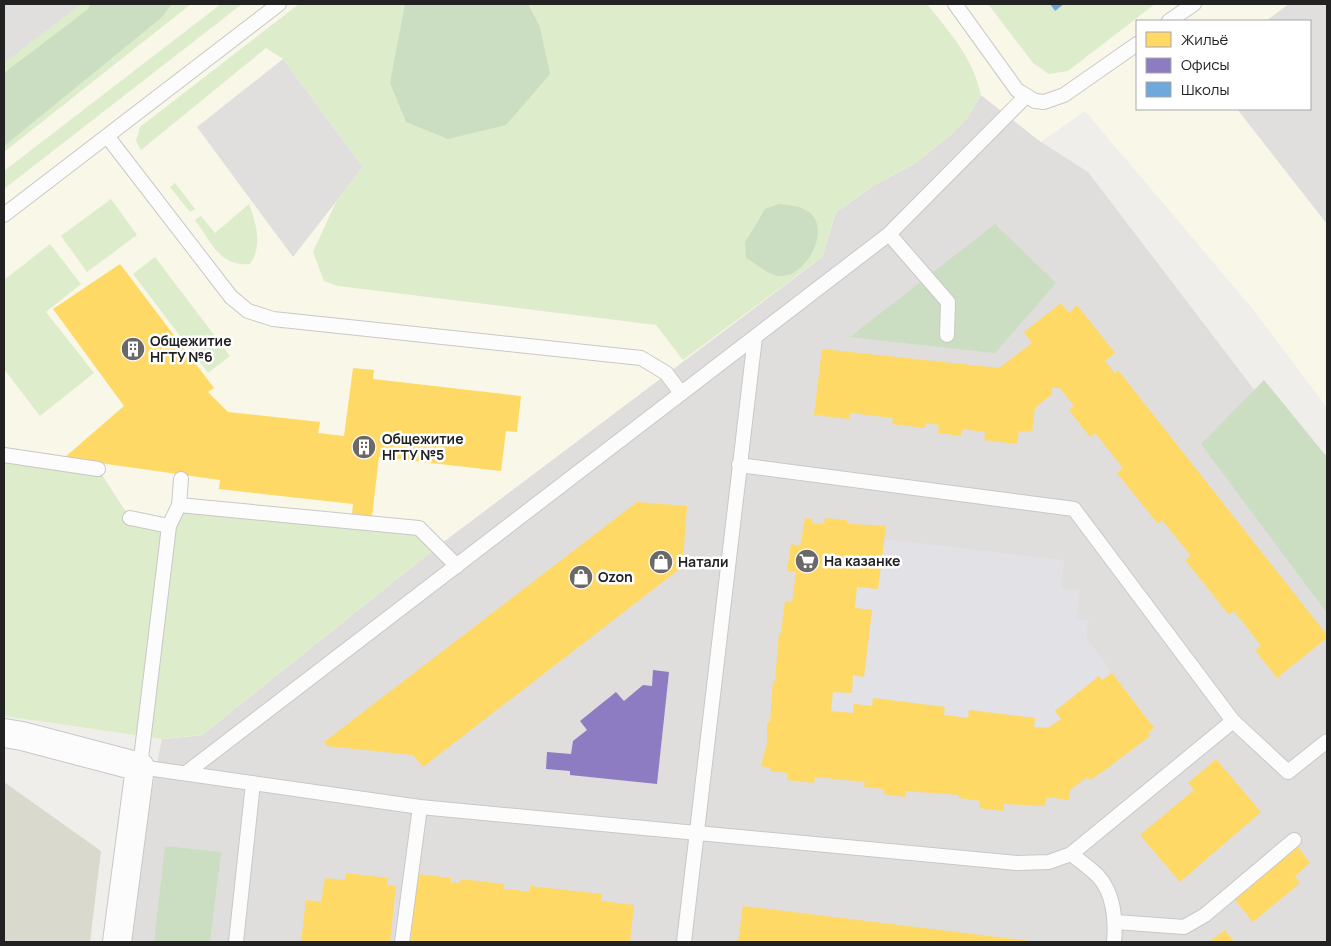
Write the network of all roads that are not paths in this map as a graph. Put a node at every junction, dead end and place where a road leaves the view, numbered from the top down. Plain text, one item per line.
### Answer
1 (279, 4) edge
2 (955, 4) edge
3 (1194, 4) edge
4 (1170, 20) edge
5 (1136, 45) edge
6 (1025, 97) junction
7 (107, 136) junction
8 (4, 215) edge
9 (889, 234) junction
10 (947, 335) dead end
11 (755, 337) junction
12 (681, 393) junction
13 (4, 455) edge
14 (739, 465) junction
15 (98, 469) dead end
16 (182, 479) dead end
17 (179, 505) junction
18 (130, 518) dead end
19 (169, 526) junction
20 (457, 566) junction
21 (1233, 721) junction
22 (4, 734) edge
23 (1327, 741) edge
24 (140, 767) junction
25 (186, 773) junction
26 (253, 783) junction
27 (420, 808) junction
28 (696, 835) junction
29 (1294, 840) dead end
30 (1071, 854) junction
31 (1116, 922) junction
32 (117, 942) edge
33 (236, 942) edge
34 (402, 942) edge
35 (684, 942) edge
36 (1114, 942) edge

1 - 7 lane
2 - 6 lane
3 - 4 lane
5 - 6 lane
6 - 9 lane
7 - 8 lane
7 - 12 lane
9 - 10 lane
9 - 11 lane
11 - 12 lane
11 - 14 lane
12 - 20 lane
13 - 15 lane
14 - 21 lane
14 - 28 lane
16 - 17 lane
17 - 19 lane
17 - 20 lane
18 - 19 lane
19 - 24 lane
20 - 25 lane
21 - 23 lane
21 - 30 lane
22 - 24 street
24 - 25 lane
24 - 32 street
25 - 26 lane
26 - 27 lane
26 - 33 lane
27 - 28 lane
27 - 34 lane
28 - 30 lane
28 - 35 lane
29 - 31 lane
30 - 31 lane
31 - 36 lane

